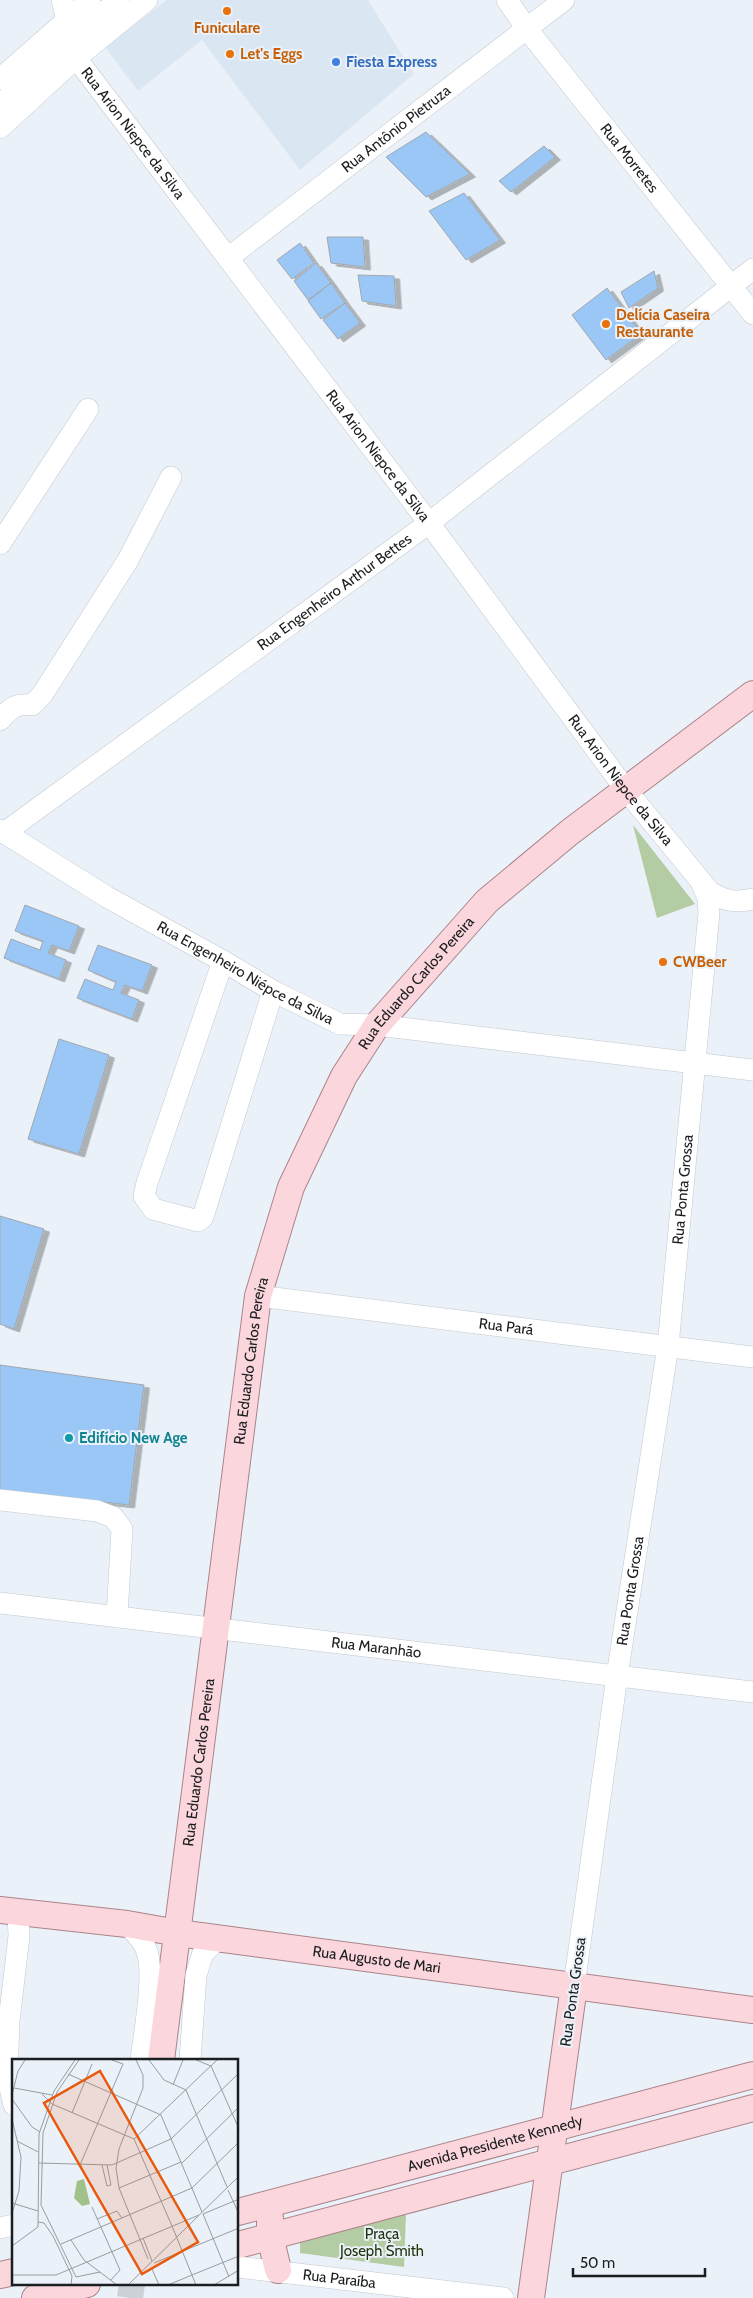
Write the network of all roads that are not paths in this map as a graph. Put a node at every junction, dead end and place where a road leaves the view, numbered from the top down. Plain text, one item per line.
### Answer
1 (90, 0) edge
2 (119, 0) edge
3 (147, 0) edge
4 (508, 0) edge
5 (564, 0) edge
6 (69, 29) edge
7 (526, 29) junction
8 (0, 79) edge
9 (0, 105) edge
10 (0, 128) edge
11 (228, 258) junction
12 (753, 269) edge
13 (732, 286) junction
14 (753, 314) edge
15 (88, 409) dead end
16 (171, 477) dead end
17 (429, 523) junction
18 (0, 544) edge
19 (753, 694) edge
20 (0, 720) edge
21 (626, 790) junction
22 (2, 832) edge
23 (702, 884) junction
24 (753, 899) edge
25 (223, 961) junction
26 (272, 991) junction
27 (377, 1025) junction
28 (696, 1063) junction
29 (753, 1070) edge
30 (258, 1296) junction
31 (668, 1346) junction
32 (753, 1357) edge
33 (0, 1500) edge
34 (0, 1603) edge
35 (117, 1617) junction
36 (217, 1629) junction
37 (617, 1676) junction
38 (753, 1692) edge
39 (9, 1911) edge
40 (127, 1924) junction
41 (178, 1933) junction
42 (219, 1938) junction
43 (574, 1986) junction
44 (753, 2010) edge
45 (140, 2059) edge
46 (161, 2059) edge
47 (190, 2059) edge
48 (753, 2075) edge
49 (12, 2098) edge
50 (753, 2108) edge
51 (555, 2128) junction
52 (550, 2162) junction
53 (280, 2201) junction
54 (239, 2212) edge
55 (270, 2236) junction
56 (239, 2245) edge
57 (239, 2266) edge
58 (278, 2270) junction
59 (80, 2286) edge
60 (35, 2298) edge
61 (503, 2298) edge
62 (531, 2298) edge

1 - 6 street
2 - 6 street
3 - 6 street
4 - 7 street, Rua Morretes
5 - 7 street, Rua Antônio Pietruza
6 - 8 street
6 - 9 street
6 - 10 street
6 - 11 street, Rua Arion Niepce da Silva
7 - 11 street, Rua Antônio Pietruza
7 - 13 street, Rua Morretes
11 - 17 street, Rua Arion Niepce da Silva
12 - 13 street, Rua Engenheiro Arthur Bettes
13 - 14 street, Rua Morretes
13 - 17 street, Rua Engenheiro Arthur Bettes
15 - 18 street
16 - 20 street
17 - 21 street, Rua Arion Niepce da Silva
17 - 22 street, Rua Engenheiro Arthur Bettes
19 - 21 main road, Rua Eduardo Carlos Pereira
21 - 23 street, Rua Arion Niepce da Silva
21 - 27 main road, Rua Eduardo Carlos Pereira
22 - 25 street, Rua Engenheiro Niépce da Silva
23 - 24 street
23 - 28 street, Rua Ponta Grossa
25 - 26 street, Rua Engenheiro Niépce da Silva
25 - 26 street
26 - 27 street, Rua Engenheiro Niépce da Silva
27 - 28 street, Rua Engenheiro Niépce da Silva
27 - 30 main road, Rua Eduardo Carlos Pereira
28 - 29 street, Rua Engenheiro Niépce da Silva
28 - 31 street, Rua Ponta Grossa
30 - 31 street, Rua Pará
30 - 36 main road, Rua Eduardo Carlos Pereira
31 - 32 street, Rua Pará
31 - 37 street, Rua Ponta Grossa
33 - 35 street
34 - 35 street, Rua Maranhão
35 - 36 street, Rua Maranhão
36 - 37 street, Rua Maranhão
36 - 41 main road, Rua Eduardo Carlos Pereira
37 - 38 street, Rua Maranhão
37 - 43 street, Rua Ponta Grossa
39 - 40 main road, Rua Augusto de Mari
39 - 49 street
40 - 41 main road, Rua Augusto de Mari
40 - 45 street
41 - 42 main road, Rua Augusto de Mari
41 - 46 main road, Rua Eduardo Carlos Pereira
42 - 43 main road, Rua Augusto de Mari
42 - 47 street
43 - 44 main road, Rua Augusto de Mari
43 - 51 main road, Rua Ponta Grossa
48 - 51 main road, Avenida Presidente Kennedy
50 - 52 main road, Avenida Presidente Kennedy
51 - 52 main road, Rua Ponta Grossa
51 - 53 main road, Avenida Presidente Kennedy
52 - 55 main road, Avenida Presidente Kennedy
52 - 62 main road, Rua Ponta Grossa
53 - 54 main road, Avenida Presidente Kennedy
53 - 55 main road
55 - 56 main road, Avenida Presidente Kennedy
55 - 58 main road
57 - 58 street, Rua Paraíba
58 - 61 street, Rua Paraíba
59 - 60 main road

